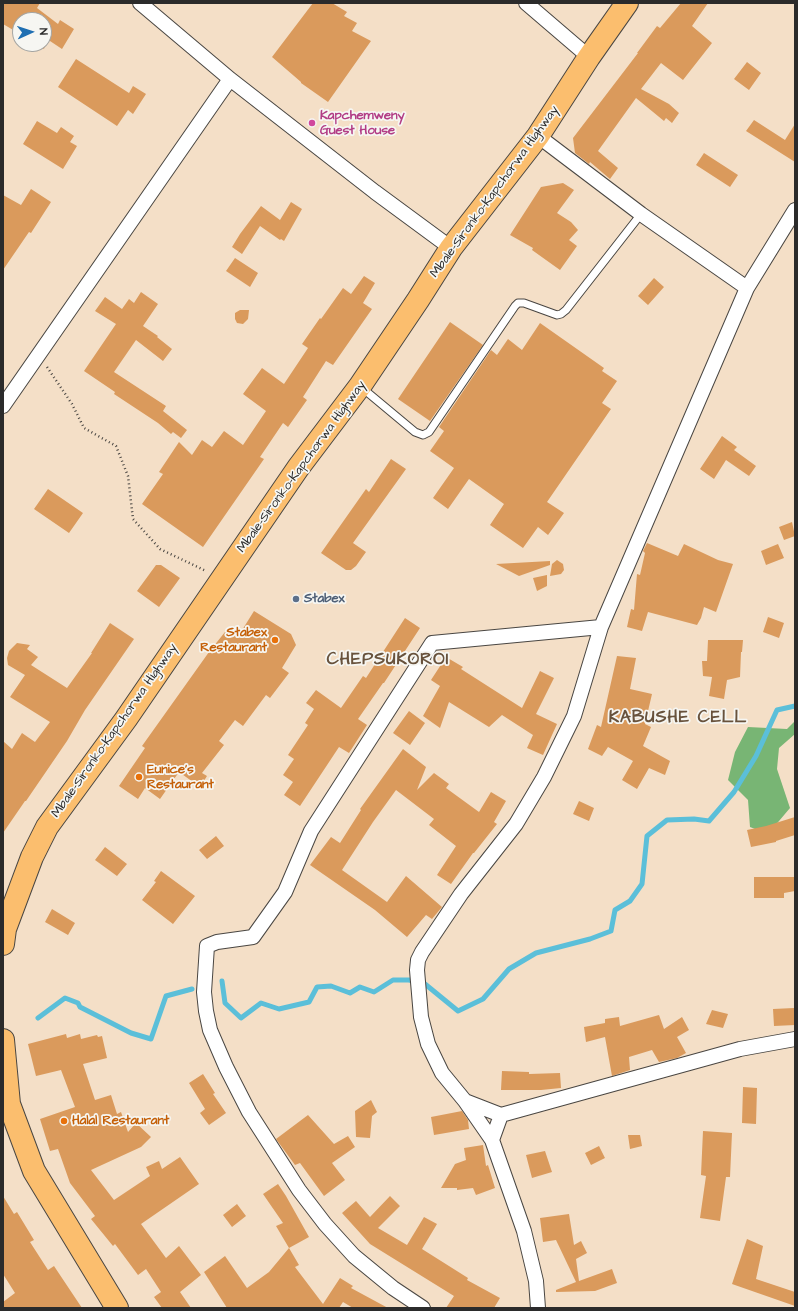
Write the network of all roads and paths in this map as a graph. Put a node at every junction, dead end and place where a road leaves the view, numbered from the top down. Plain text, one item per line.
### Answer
1 (140, 3) edge
2 (526, 3) edge
3 (627, 3) edge
4 (589, 57) junction
5 (230, 79) junction
6 (538, 136) junction
7 (795, 210) edge
8 (641, 214) junction
9 (451, 248) junction
10 (747, 288) junction
11 (37, 357) junction
12 (360, 386) junction
13 (3, 406) edge
14 (222, 579) junction
15 (601, 627) junction
16 (4, 934) edge
17 (795, 1039) edge
18 (3, 1040) edge
19 (465, 1101) junction
20 (6, 1103) edge
21 (501, 1115) junction
22 (492, 1140) junction
23 (116, 1308) edge
24 (423, 1308) edge
25 (538, 1308) edge

1 - 5 street
2 - 4 street
3 - 4 main road, Mbale-Sironko-Kapchorwa Highway
4 - 6 main road, Mbale-Sironko-Kapchorwa Highway
5 - 9 street
5 - 11 street
6 - 8 street
6 - 9 main road, Mbale-Sironko-Kapchorwa Highway
7 - 10 street
8 - 10 street
8 - 12 lane
9 - 12 main road, Mbale-Sironko-Kapchorwa Highway
10 - 15 street
11 - 13 street
11 - 14 path
12 - 14 main road, Mbale-Sironko-Kapchorwa Highway
14 - 16 main road, Mbale-Sironko-Kapchorwa Highway
15 - 19 street
15 - 24 street
17 - 21 street
18 - 20 main road
19 - 21 street
19 - 22 street
20 - 23 main road
21 - 22 street
22 - 25 street

